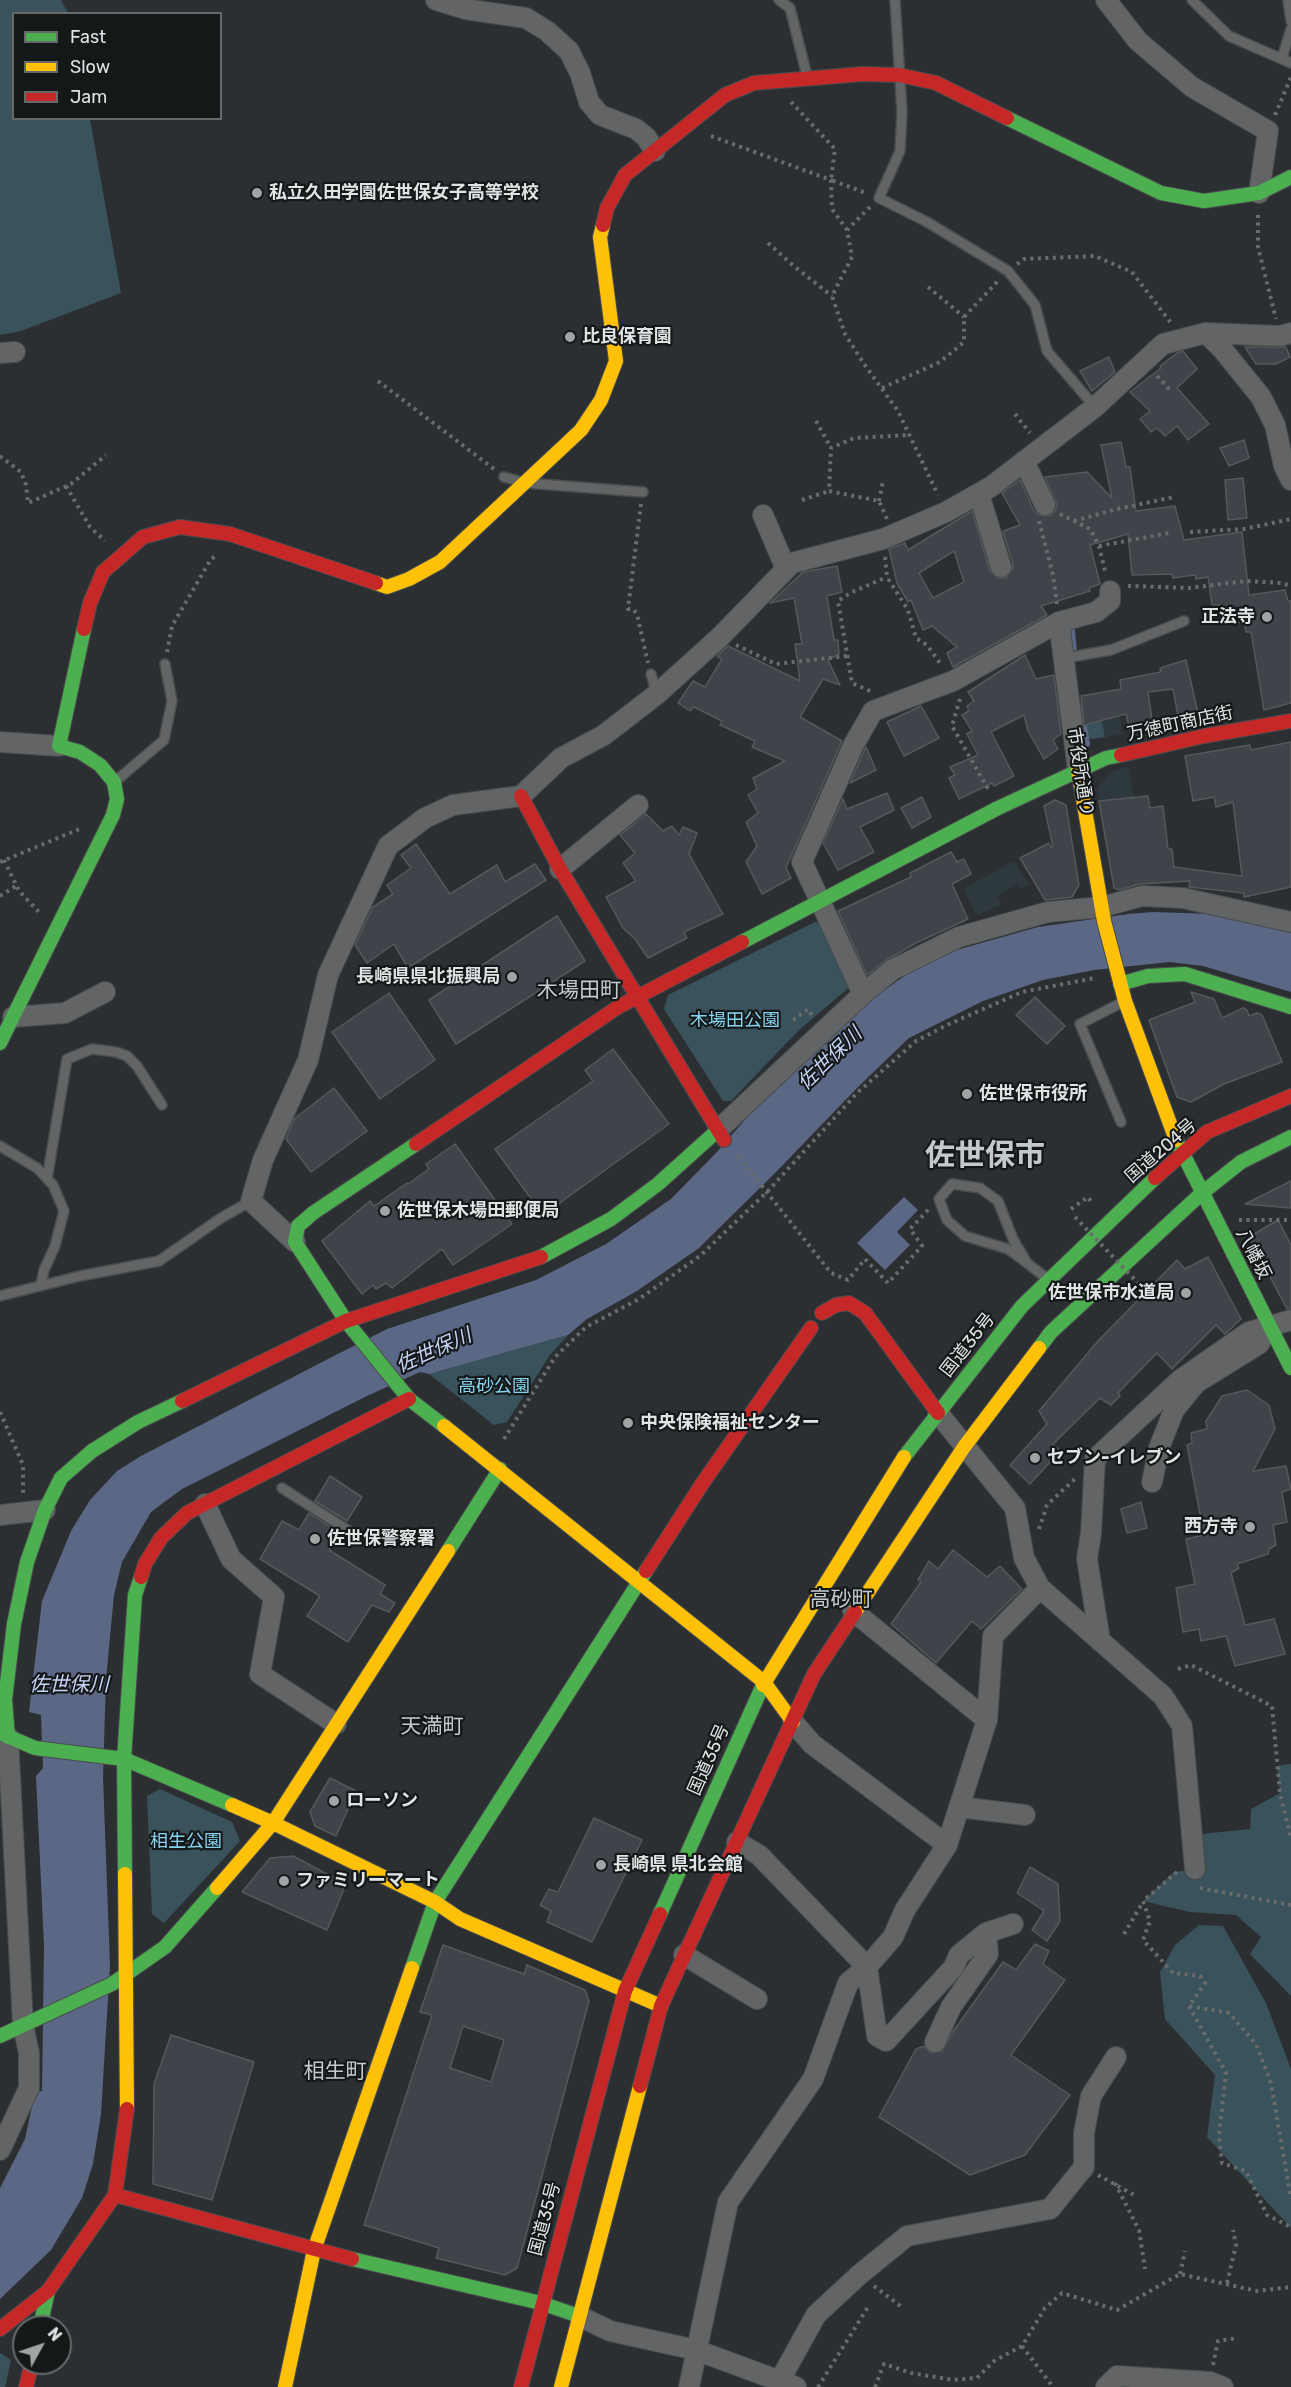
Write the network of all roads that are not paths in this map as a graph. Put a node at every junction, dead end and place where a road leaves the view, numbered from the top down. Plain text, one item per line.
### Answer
1 (436, 0) edge
2 (779, 0) edge
3 (895, 0) edge
4 (1106, 0) edge
5 (1192, 0) edge
6 (1288, 0) edge
7 (1291, 21) edge
8 (1291, 29) edge
9 (1287, 61) edge
10 (899, 75) junction
11 (807, 79) junction
12 (655, 151) junction
13 (1291, 177) edge
14 (1259, 193) junction
15 (1206, 333) junction
16 (1286, 334) edge
17 (1095, 407) junction
18 (1024, 461) junction
19 (504, 477) road end
20 (1291, 480) edge
21 (526, 483) junction
22 (643, 492) road end
23 (979, 494) junction
24 (1046, 505) road end
25 (763, 516) dead end
26 (1001, 567) dead end
27 (786, 568) junction
28 (1110, 591) road end
29 (1184, 621) dead end
30 (1059, 622) junction
31 (1065, 658) junction
32 (165, 664) road end
33 (651, 674) road end
34 (657, 694) junction
35 (1291, 721) edge
36 (0, 742) edge
37 (59, 746) junction
38 (1078, 770) junction
39 (114, 782) junction
40 (521, 796) junction
41 (638, 805) dead end
42 (560, 868) junction
43 (819, 902) junction
44 (1103, 914) junction
45 (1291, 922) edge
46 (1120, 984) junction
47 (105, 992) dead end
48 (863, 994) junction
49 (637, 997) junction
50 (1125, 1001) junction
51 (1291, 1007) edge
52 (13, 1017) junction
53 (0, 1043) edge
54 (1291, 1096) edge
55 (162, 1105) dead end
56 (1121, 1122) dead end
57 (721, 1135) junction
58 (1291, 1137) edge
59 (0, 1146) edge
60 (1181, 1153) junction
61 (47, 1179) junction
62 (1202, 1193) junction
63 (251, 1201) junction
64 (1098, 1234) joint
65 (295, 1242) junction
66 (1027, 1263) junction
67 (1049, 1280) junction
68 (41, 1286) junction
69 (0, 1296) edge
70 (822, 1313) dead end
71 (1291, 1320) edge
72 (346, 1321) junction
73 (1269, 1327) junction
74 (812, 1328) dead end
75 (1291, 1368) edge
76 (409, 1399) junction
77 (938, 1413) junction
78 (964, 1447) junction
79 (500, 1469) junction
80 (1152, 1482) dead end
81 (282, 1488) dead end
82 (205, 1504) junction
83 (45, 1510) junction
84 (0, 1515) edge
85 (350, 1531) dead end
86 (639, 1581) junction
87 (1041, 1588) junction
88 (854, 1611) junction
89 (1100, 1641) junction
90 (764, 1682) junction
91 (987, 1720) junction
92 (793, 1722) junction
93 (336, 1724) junction
94 (4, 1735) edge
95 (124, 1760) junction
96 (5, 1772) edge
97 (959, 1807) junction
98 (1025, 1815) dead end
99 (273, 1823) junction
100 (737, 1842) junction
101 (947, 1845) junction
102 (1195, 1869) road end
103 (435, 1902) junction
104 (1013, 1924) dead end
105 (986, 1933) junction
106 (684, 1955) junction
107 (867, 1967) junction
108 (127, 1973) junction
109 (625, 1990) junction
110 (757, 1999) dead end
111 (661, 2006) junction
112 (30, 2022) junction
113 (0, 2036) edge
114 (935, 2042) dead end
115 (1116, 2057) dead end
116 (0, 2150) edge
117 (115, 2195) junction
118 (314, 2250) junction
119 (48, 2291) junction
120 (541, 2303) junction
121 (43, 2315) edge
122 (579, 2316) junction
123 (0, 2329) edge
124 (696, 2350) junction
125 (788, 2384) edge
126 (1217, 2385) edge
127 (285, 2387) edge
128 (521, 2387) edge
129 (561, 2387) edge
130 (689, 2387) edge
131 (1107, 2387) edge

1 - 12 street
2 - 11 lane
3 - 10 lane
4 - 14 street
5 - 9 lane
6 - 7 lane
8 - 9 lane
10 - 11 main road
10 - 14 main road
10 - 17 lane
11 - 12 main road
12 - 21 main road
13 - 14 main road
15 - 16 street
15 - 17 street
15 - 20 street
17 - 18 street
18 - 23 street
18 - 24 street
19 - 21 lane
21 - 22 lane
21 - 37 main road
23 - 26 street
23 - 27 street
25 - 27 street
27 - 34 street
28 - 30 street
29 - 31 lane
30 - 31 street, 市役所通り
30 - 43 street
31 - 38 street, 市役所通り
32 - 39 lane
33 - 34 lane
34 - 40 street
35 - 38 main road, 万徳町商店街
36 - 37 street
37 - 39 main road
38 - 43 main road, 万徳町商店街
38 - 44 main road, 市役所通り
39 - 52 main road
40 - 42 main road
40 - 63 street
41 - 42 street
42 - 49 main road
43 - 48 street
43 - 49 main road, 万徳町商店街
44 - 45 street
44 - 46 main road, 市役所通り
44 - 48 street
46 - 50 main road
46 - 51 main road
47 - 52 street
48 - 57 street
49 - 57 main road
49 - 65 main road, 万徳町商店街
50 - 56 lane
50 - 60 main road
52 - 53 main road
54 - 60 main road, 国道204号
55 - 61 lane
57 - 72 main road
58 - 62 main road
59 - 61 lane
60 - 62 main road
60 - 64 main road, 国道204号
61 - 68 lane
62 - 73 main road, 八幡坂
62 - 78 main road
63 - 65 street
63 - 68 lane
64 - 67 main road, 国道35号
65 - 72 main road
66 - 66 lane
66 - 67 lane
67 - 77 main road, 国道35号
68 - 69 lane
70 - 77 main road
71 - 73 street
72 - 76 main road
72 - 83 main road
73 - 75 main road, 八幡坂
73 - 80 street
73 - 89 street
74 - 86 main road
76 - 79 main road
76 - 82 main road
77 - 78 street
77 - 90 main road, 国道35号
78 - 87 street
78 - 88 main road
79 - 86 main road
79 - 93 main road
81 - 85 lane
82 - 93 street
82 - 95 main road
83 - 84 street
83 - 94 main road
86 - 90 main road
86 - 103 main road
87 - 89 street
87 - 91 street
88 - 91 street
88 - 92 main road
89 - 102 street
90 - 92 main road
90 - 109 main road, 国道35号
91 - 97 street
92 - 100 main road
92 - 101 street
93 - 99 main road
94 - 95 main road
94 - 96 street
95 - 99 main road
95 - 108 main road
96 - 112 street
97 - 98 street
97 - 101 street
99 - 103 main road
99 - 108 main road
100 - 106 main road
100 - 107 street
101 - 107 street
103 - 109 main road
103 - 118 main road
104 - 105 street
105 - 107 street
105 - 114 street
106 - 110 street
106 - 111 main road
107 - 124 street
108 - 112 main road
108 - 117 main road
109 - 111 main road
109 - 120 main road, 国道35号
111 - 122 main road
112 - 113 main road
112 - 116 street
115 - 125 street
117 - 118 main road
117 - 119 main road
118 - 120 main road
118 - 127 main road
119 - 121 main road
119 - 123 main road
120 - 122 main road
120 - 128 main road, 国道35号
122 - 124 street
122 - 129 main road
124 - 125 street
124 - 130 street
126 - 131 street

